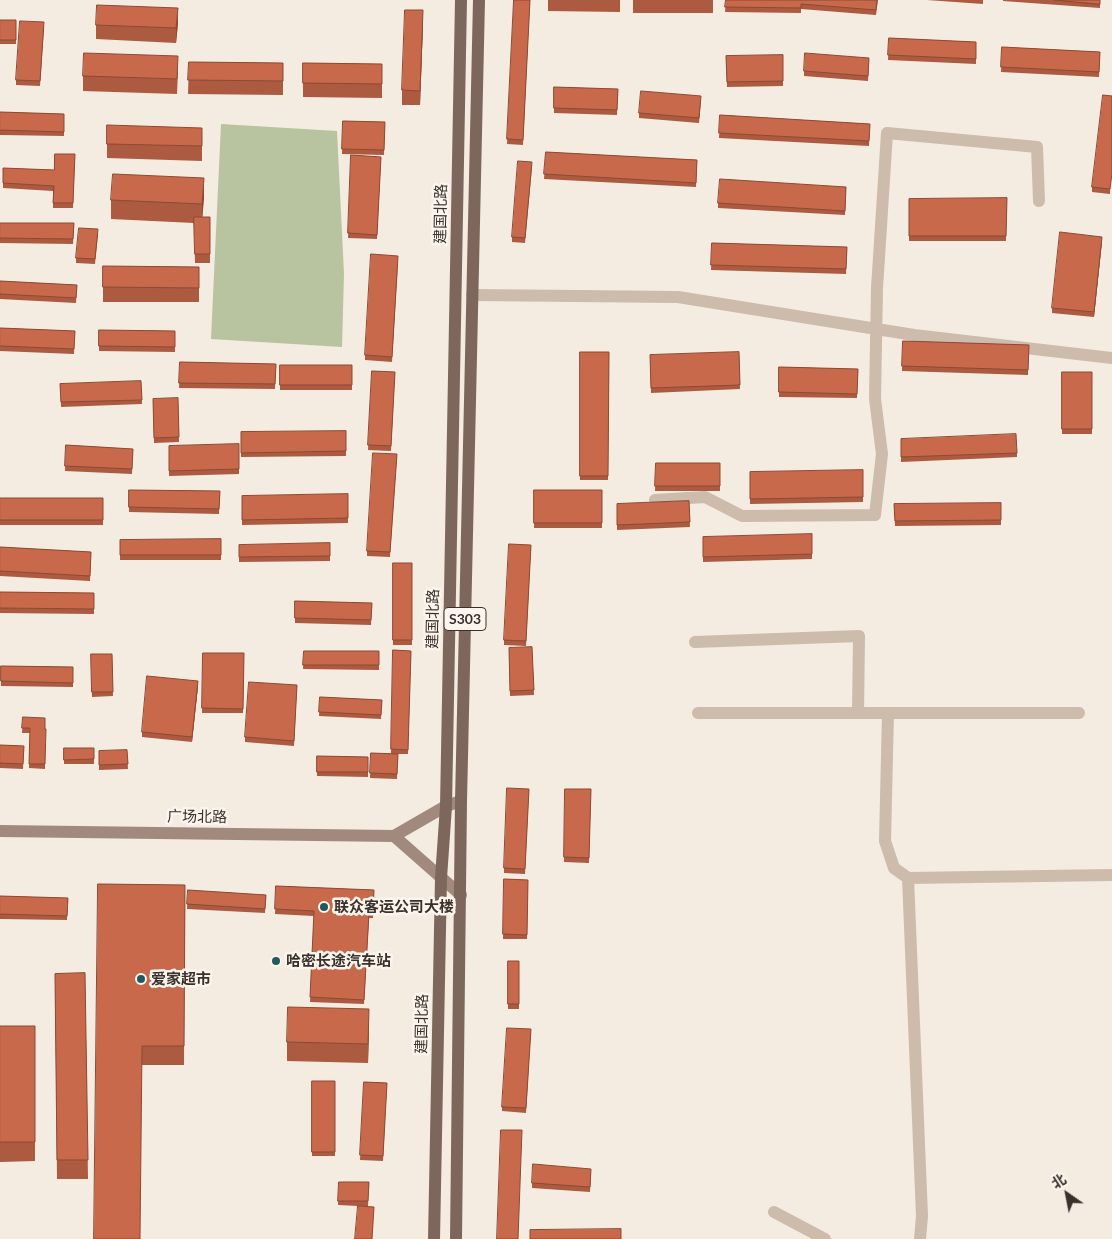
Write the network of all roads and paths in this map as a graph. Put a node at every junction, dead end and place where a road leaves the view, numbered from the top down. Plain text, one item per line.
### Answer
1 (462, 0) edge
2 (479, 0) edge
3 (1039, 201) dead end
4 (472, 294) junction
5 (876, 329) junction
6 (1112, 358) edge
7 (655, 500) edge
8 (695, 642) dead end
9 (698, 713) dead end
10 (858, 713) junction
11 (888, 713) junction
12 (1079, 713) dead end
13 (461, 800) junction
14 (446, 806) junction
15 (0, 831) edge
16 (394, 836) junction
17 (1112, 875) edge
18 (440, 878) junction
19 (908, 878) junction
20 (461, 895) junction
21 (774, 1212) dead end
22 (434, 1239) edge
23 (456, 1239) edge
24 (825, 1239) edge
25 (920, 1239) edge

1 - 14 main road, 建国北路
2 - 4 main road, S303
3 - 5 street
4 - 5 street
4 - 13 main road, S303
5 - 6 street
5 - 7 street
8 - 10 street
9 - 10 street
10 - 11 street
11 - 12 street
11 - 19 street
13 - 14 main road
13 - 20 main road, S303
14 - 16 main road
14 - 18 main road, 建国北路
15 - 16 main road, 广场北路
16 - 18 main road
17 - 19 street
18 - 20 main road
18 - 22 main road, 建国北路
19 - 25 street
20 - 23 main road, S303
21 - 24 street

